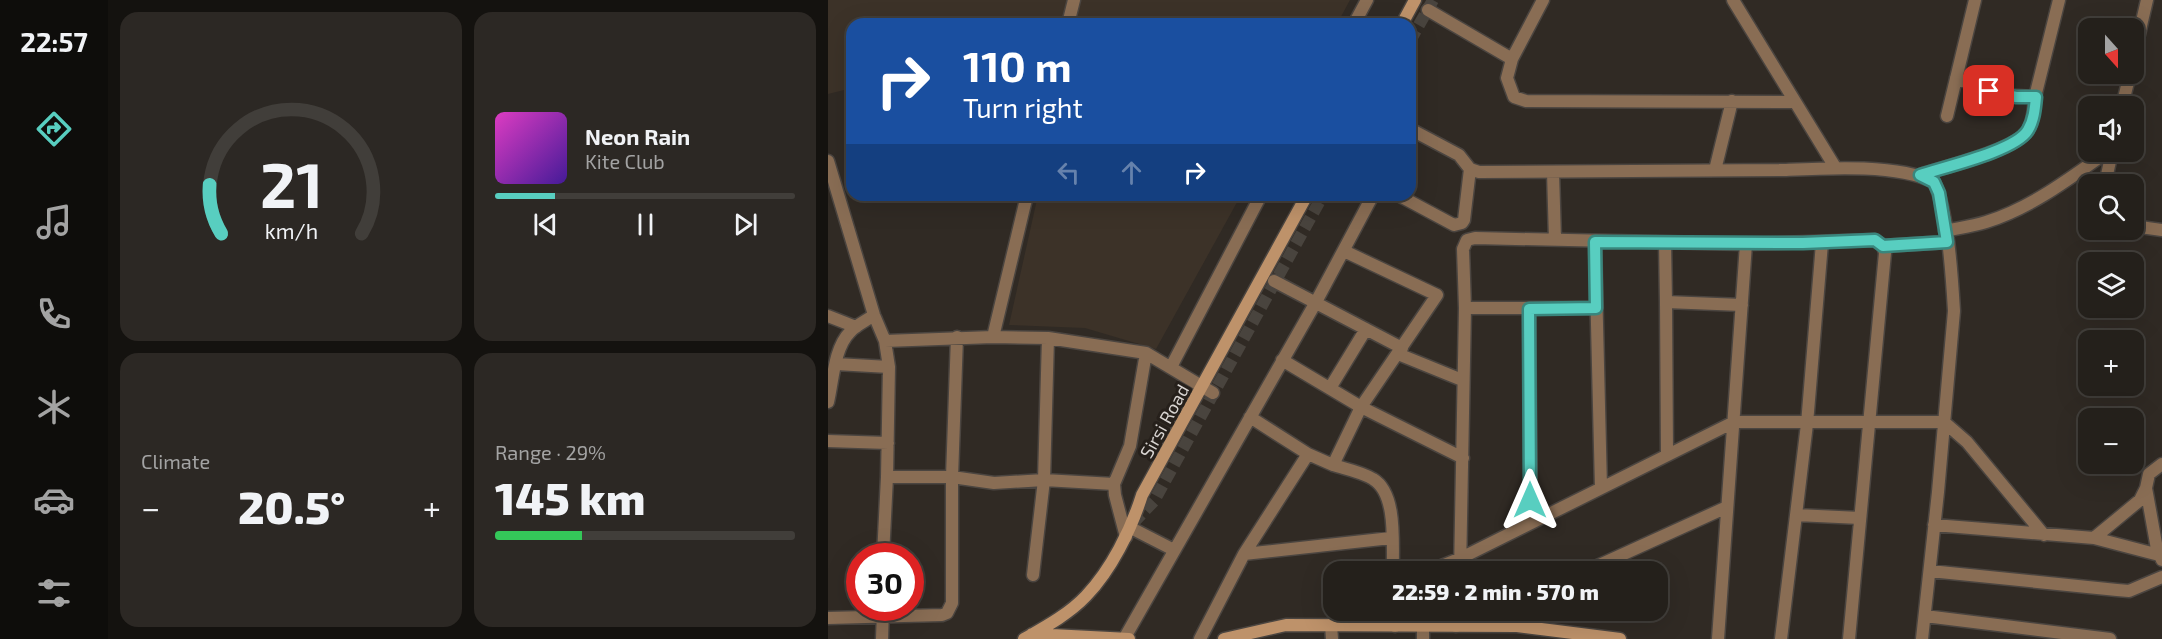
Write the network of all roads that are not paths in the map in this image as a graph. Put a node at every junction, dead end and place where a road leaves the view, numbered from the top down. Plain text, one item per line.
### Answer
1 (1074, 0) edge
2 (1367, 0) edge
3 (1415, 0) edge
4 (1542, 0) edge
5 (1733, 0) edge
6 (1975, 0) edge
7 (2060, 0) edge
8 (2147, 0) edge
9 (1428, 10) dead end
10 (1070, 18) edge
11 (1357, 18) edge
12 (1405, 18) edge
13 (2143, 18) edge
14 (1512, 59) junction
15 (1956, 78) junction
16 (2036, 97) junction
17 (1732, 101) junction
18 (1794, 102) junction
19 (1947, 116) dead end
20 (1416, 132) edge
21 (828, 161) edge
22 (2093, 162) edge
23 (1835, 167) junction
24 (1470, 169) junction
25 (1715, 171) junction
26 (1553, 172) junction
27 (1920, 175) junction
28 (1026, 201) edge
29 (1258, 201) edge
30 (1304, 201) edge
31 (1370, 201) edge
32 (1409, 201) edge
33 (2144, 228) edge
34 (2162, 230) edge
35 (1946, 237) junction
36 (1555, 240) junction
37 (1595, 242) junction
38 (1665, 243) junction
39 (1822, 243) junction
40 (1746, 244) junction
41 (1883, 246) junction
42 (1344, 251) junction
43 (1275, 281) dead end
44 (1316, 302) junction
45 (1666, 302) junction
46 (1742, 305) junction
47 (1465, 308) junction
48 (1596, 308) junction
49 (1529, 309) junction
50 (874, 315) junction
51 (828, 316) edge
52 (856, 327) junction
53 (1366, 329) junction
54 (957, 337) junction
55 (993, 337) junction
56 (1048, 338) junction
57 (885, 341) junction
58 (1400, 351) junction
59 (1146, 353) junction
60 (1282, 360) junction
61 (836, 364) junction
62 (889, 367) junction
63 (1171, 367) junction
64 (1462, 380) junction
65 (1330, 388) junction
66 (1208, 390) junction
67 (828, 402) edge
68 (1361, 407) junction
69 (1250, 417) junction
70 (1734, 422) junction
71 (1944, 422) junction
72 (1870, 423) junction
73 (1807, 424) junction
74 (828, 441) edge
75 (888, 443) junction
76 (1308, 454) junction
77 (1667, 455) junction
78 (1463, 458) junction
79 (2162, 464) edge
80 (1333, 465) junction
81 (887, 477) junction
82 (952, 477) junction
83 (1044, 480) junction
84 (1114, 484) junction
85 (1601, 488) junction
86 (2146, 488) junction
87 (1727, 507) junction
88 (1796, 515) junction
89 (1860, 518) junction
90 (1530, 523) junction
91 (1934, 525) junction
92 (1130, 530) junction
93 (2044, 535) junction
94 (1391, 538) junction
95 (2094, 538) junction
96 (884, 543) edge
97 (1174, 550) junction
98 (1244, 554) junction
99 (1461, 558) junction
100 (2160, 558) edge
101 (1392, 561) edge
102 (1454, 561) edge
103 (1461, 561) edge
104 (1608, 561) edge
105 (1930, 571) junction
106 (1033, 575) dead end
107 (2162, 577) edge
108 (924, 614) edge
109 (846, 616) edge
110 (1925, 616) junction
111 (828, 618) edge
112 (883, 621) edge
113 (1395, 621) edge
114 (1456, 621) edge
115 (1331, 625) junction
116 (1395, 626) junction
117 (1423, 626) junction
118 (1456, 626) junction
119 (2030, 634) edge
120 (1556, 635) edge
121 (1254, 636) edge
122 (1028, 637) edge
123 (882, 639) edge
124 (1124, 639) edge
125 (1129, 639) edge
126 (1200, 639) edge
127 (1224, 639) edge
128 (1332, 639) edge
129 (1423, 639) edge
130 (1620, 639) edge
131 (1718, 639) edge
132 (1781, 639) edge
133 (1849, 639) edge
134 (1922, 639) edge
135 (2110, 639) edge

1 - 10 street
2 - 11 street
3 - 12 main road
4 - 14 street
5 - 18 street
6 - 15 street
7 - 16 street
8 - 13 street
9 - 14 street
14 - 17 street
15 - 16 street
15 - 19 street
16 - 27 street
17 - 18 street
17 - 25 street
18 - 23 street
20 - 24 street
21 - 50 street
22 - 35 street
23 - 25 street
23 - 27 street
24 - 26 street
24 - 32 street
25 - 26 street
26 - 36 street
27 - 35 street
28 - 55 street
29 - 63 street
30 - 66 main road, Sirsi Road
31 - 42 street
33 - 34 street
35 - 41 street
35 - 71 street
36 - 37 street
36 - 47 street
37 - 38 street
37 - 48 street
38 - 40 street
38 - 45 street
39 - 40 street
39 - 41 street
39 - 73 street
40 - 46 street
41 - 72 street
42 - 44 street
42 - 58 street
43 - 44 street
44 - 53 street
44 - 60 street
45 - 46 street
45 - 77 street
46 - 70 street
47 - 49 street
47 - 64 street
48 - 49 street
48 - 85 street
49 - 90 street
50 - 52 street
50 - 57 street
51 - 52 street
52 - 61 street
53 - 58 street
53 - 65 street
54 - 55 street
54 - 57 street
54 - 82 street
55 - 56 street
56 - 59 street
56 - 83 street
57 - 62 street
58 - 64 street
58 - 68 street
59 - 63 street
59 - 84 street
60 - 65 street
60 - 69 street
61 - 62 street
61 - 67 street
62 - 75 street
63 - 66 street
64 - 78 street
65 - 68 street
66 - 92 main road, Sirsi Road
68 - 78 street
68 - 80 street
69 - 76 street
69 - 97 street
70 - 73 street
70 - 77 street
70 - 87 street
71 - 72 street
71 - 91 street
71 - 93 street
72 - 73 street
72 - 89 street
73 - 88 street
74 - 75 street
75 - 81 street
76 - 80 street
76 - 98 street
77 - 85 street
78 - 99 street
79 - 86 street
80 - 94 street
81 - 82 street
81 - 96 street
82 - 83 street
82 - 108 street
83 - 84 street
83 - 106 street
84 - 92 street
85 - 90 street
86 - 95 street
86 - 100 street
87 - 104 street
87 - 131 street
88 - 89 street
88 - 132 street
89 - 133 street
90 - 99 street
91 - 93 street
91 - 105 street
92 - 97 street
92 - 122 main road, Sirsi Road
93 - 95 street
94 - 98 street
94 - 101 street
95 - 100 street
97 - 124 street
98 - 126 street
99 - 102 street
99 - 103 street
105 - 107 street
105 - 110 street
109 - 111 street
110 - 119 street
110 - 134 street
112 - 123 street
113 - 116 street
114 - 118 street
115 - 116 main road
115 - 121 main road
115 - 128 street
116 - 117 main road
117 - 118 main road
117 - 129 street
118 - 120 main road
119 - 135 street
120 - 130 main road
121 - 127 main road
122 - 124 main road
124 - 125 main road

